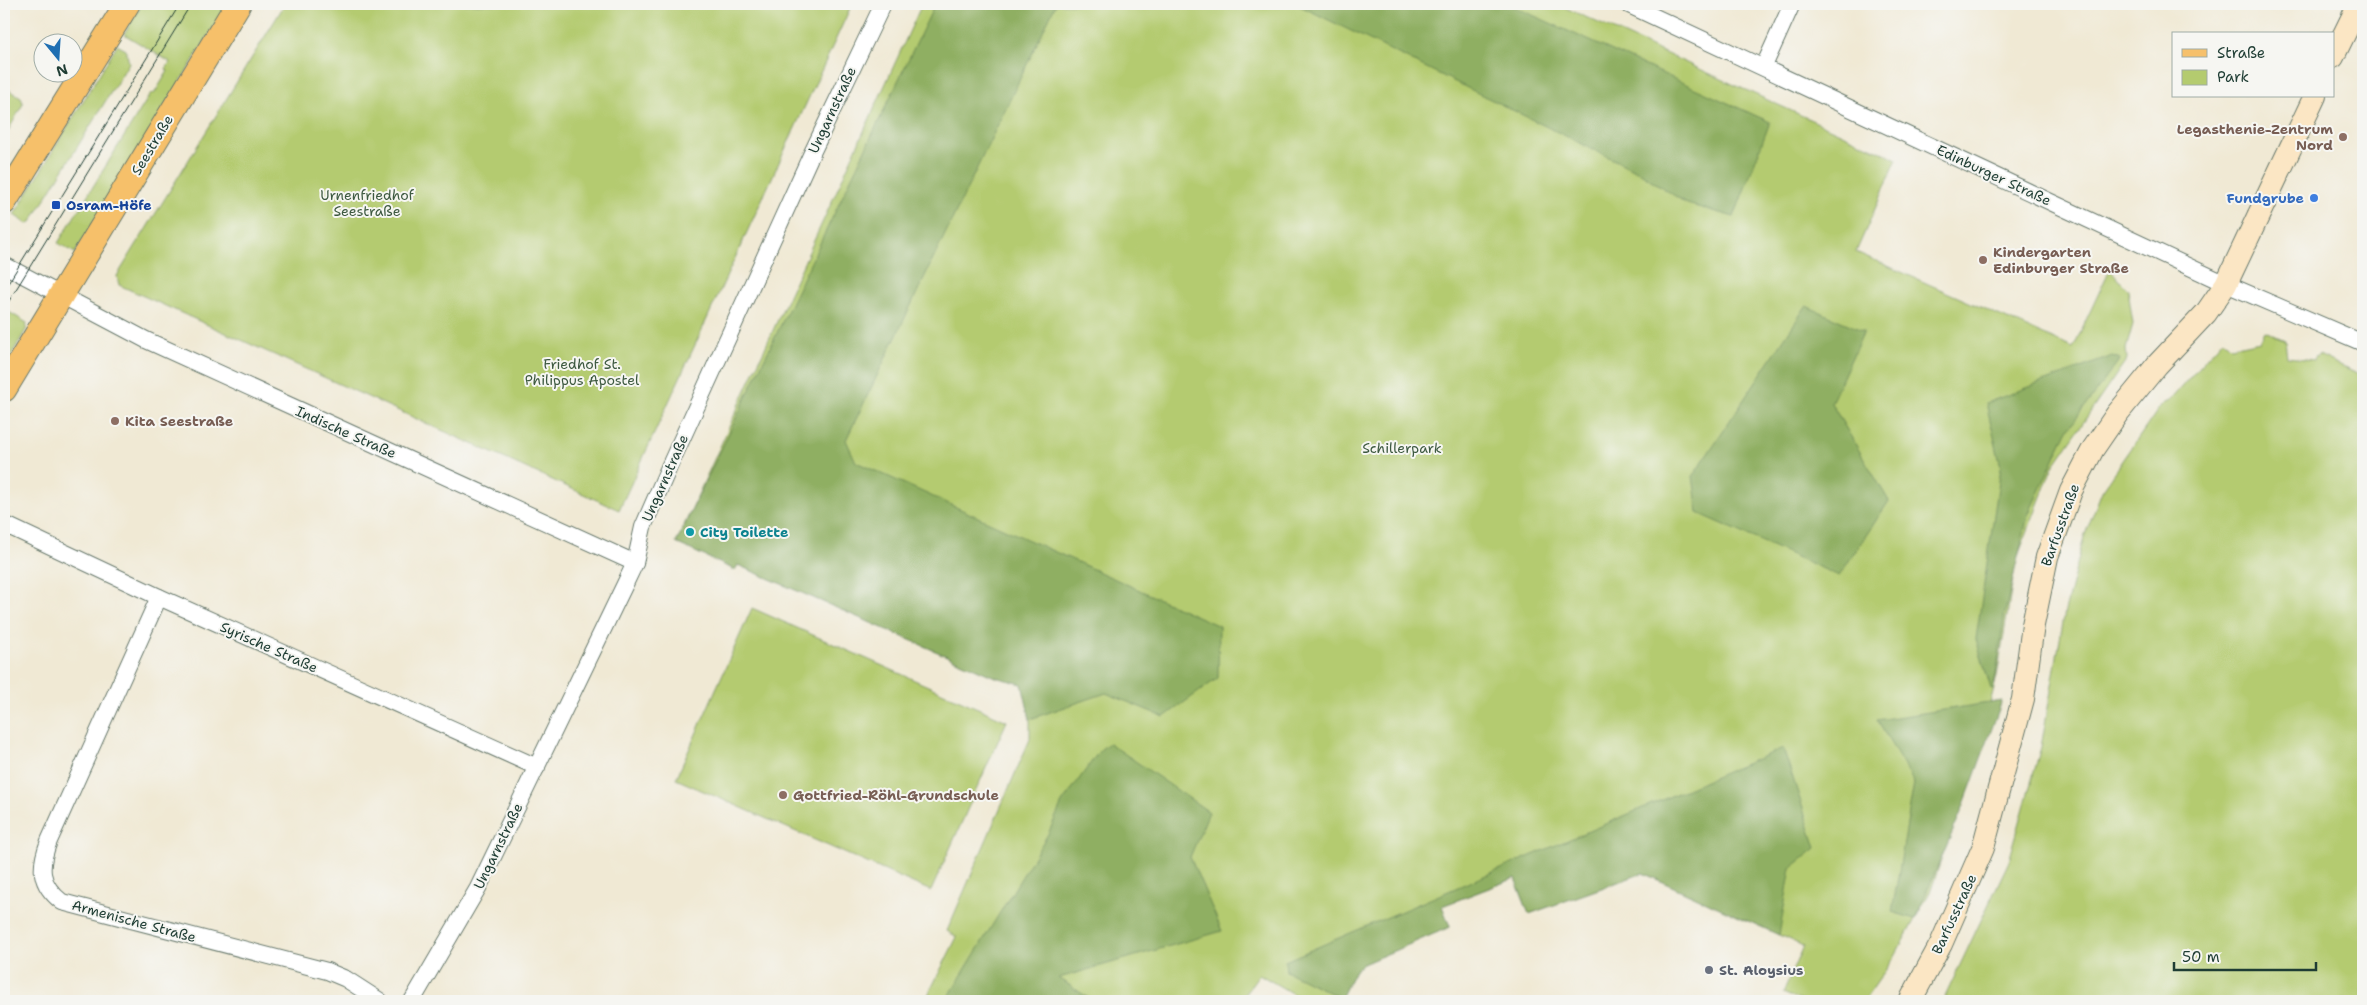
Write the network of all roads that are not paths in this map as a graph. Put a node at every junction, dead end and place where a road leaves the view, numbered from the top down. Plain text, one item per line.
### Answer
1 (127, 4) edge
2 (238, 4) edge
3 (883, 4) edge
4 (1627, 4) edge
5 (1792, 4) edge
6 (2358, 4) edge
7 (2334, 55) edge
8 (1764, 66) junction
9 (2314, 98) edge
10 (4, 202) edge
11 (4, 265) edge
12 (2226, 284) junction
13 (60, 297) junction
14 (2363, 343) edge
15 (4, 389) edge
16 (4, 524) edge
17 (635, 563) junction
18 (159, 597) junction
19 (537, 767) junction
20 (380, 1001) edge
21 (412, 1001) edge
22 (1910, 1001) edge

1 - 10 main road
2 - 13 main road, Seestraße
3 - 17 street, Ungarnstraße
4 - 8 street, Edinburger Straße
5 - 8 street
6 - 7 main road
8 - 12 street, Edinburger Straße
9 - 12 main road, Barfusstraße
11 - 13 street, Indische Straße
12 - 14 street, Edinburger Straße
12 - 22 main road, Barfusstraße
13 - 15 main road, Seestraße
13 - 17 street, Indische Straße
16 - 18 street, Syrische Straße
17 - 19 street, Ungarnstraße
18 - 19 street, Syrische Straße
18 - 20 street, Armenische Straße
19 - 21 street, Ungarnstraße

